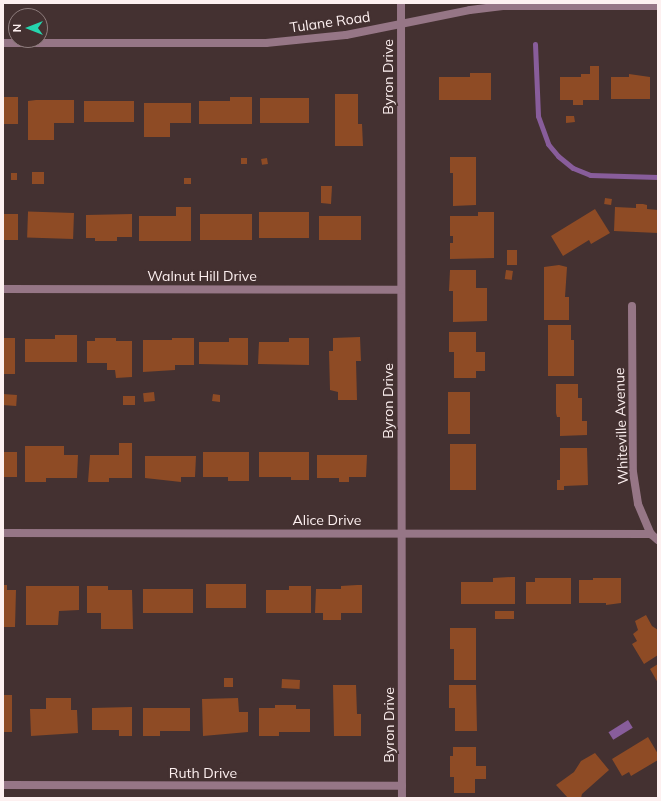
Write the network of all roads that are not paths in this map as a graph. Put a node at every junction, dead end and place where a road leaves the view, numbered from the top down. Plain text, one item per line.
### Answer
1 (401, 3) edge
2 (645, 4) edge
3 (658, 6) edge
4 (401, 23) junction
5 (3, 43) edge
6 (3, 289) edge
7 (401, 290) junction
8 (632, 306) dead end
9 (3, 533) edge
10 (402, 533) junction
11 (651, 534) junction
12 (658, 540) edge
13 (3, 785) edge
14 (402, 786) junction
15 (402, 798) edge

1 - 4 street, Byron Drive
2 - 3 street, Tulane Road
2 - 4 street, Tulane Road
4 - 5 street, Tulane Road
4 - 7 street, Byron Drive
6 - 7 street, Walnut Hill Drive
7 - 10 street, Byron Drive
8 - 11 street, Whiteville Avenue
9 - 10 street, Alice Drive
10 - 11 street, Alice Drive
10 - 14 street, Byron Drive
11 - 12 street, Whiteville Avenue
13 - 14 street, Ruth Drive
14 - 15 street, Byron Drive

